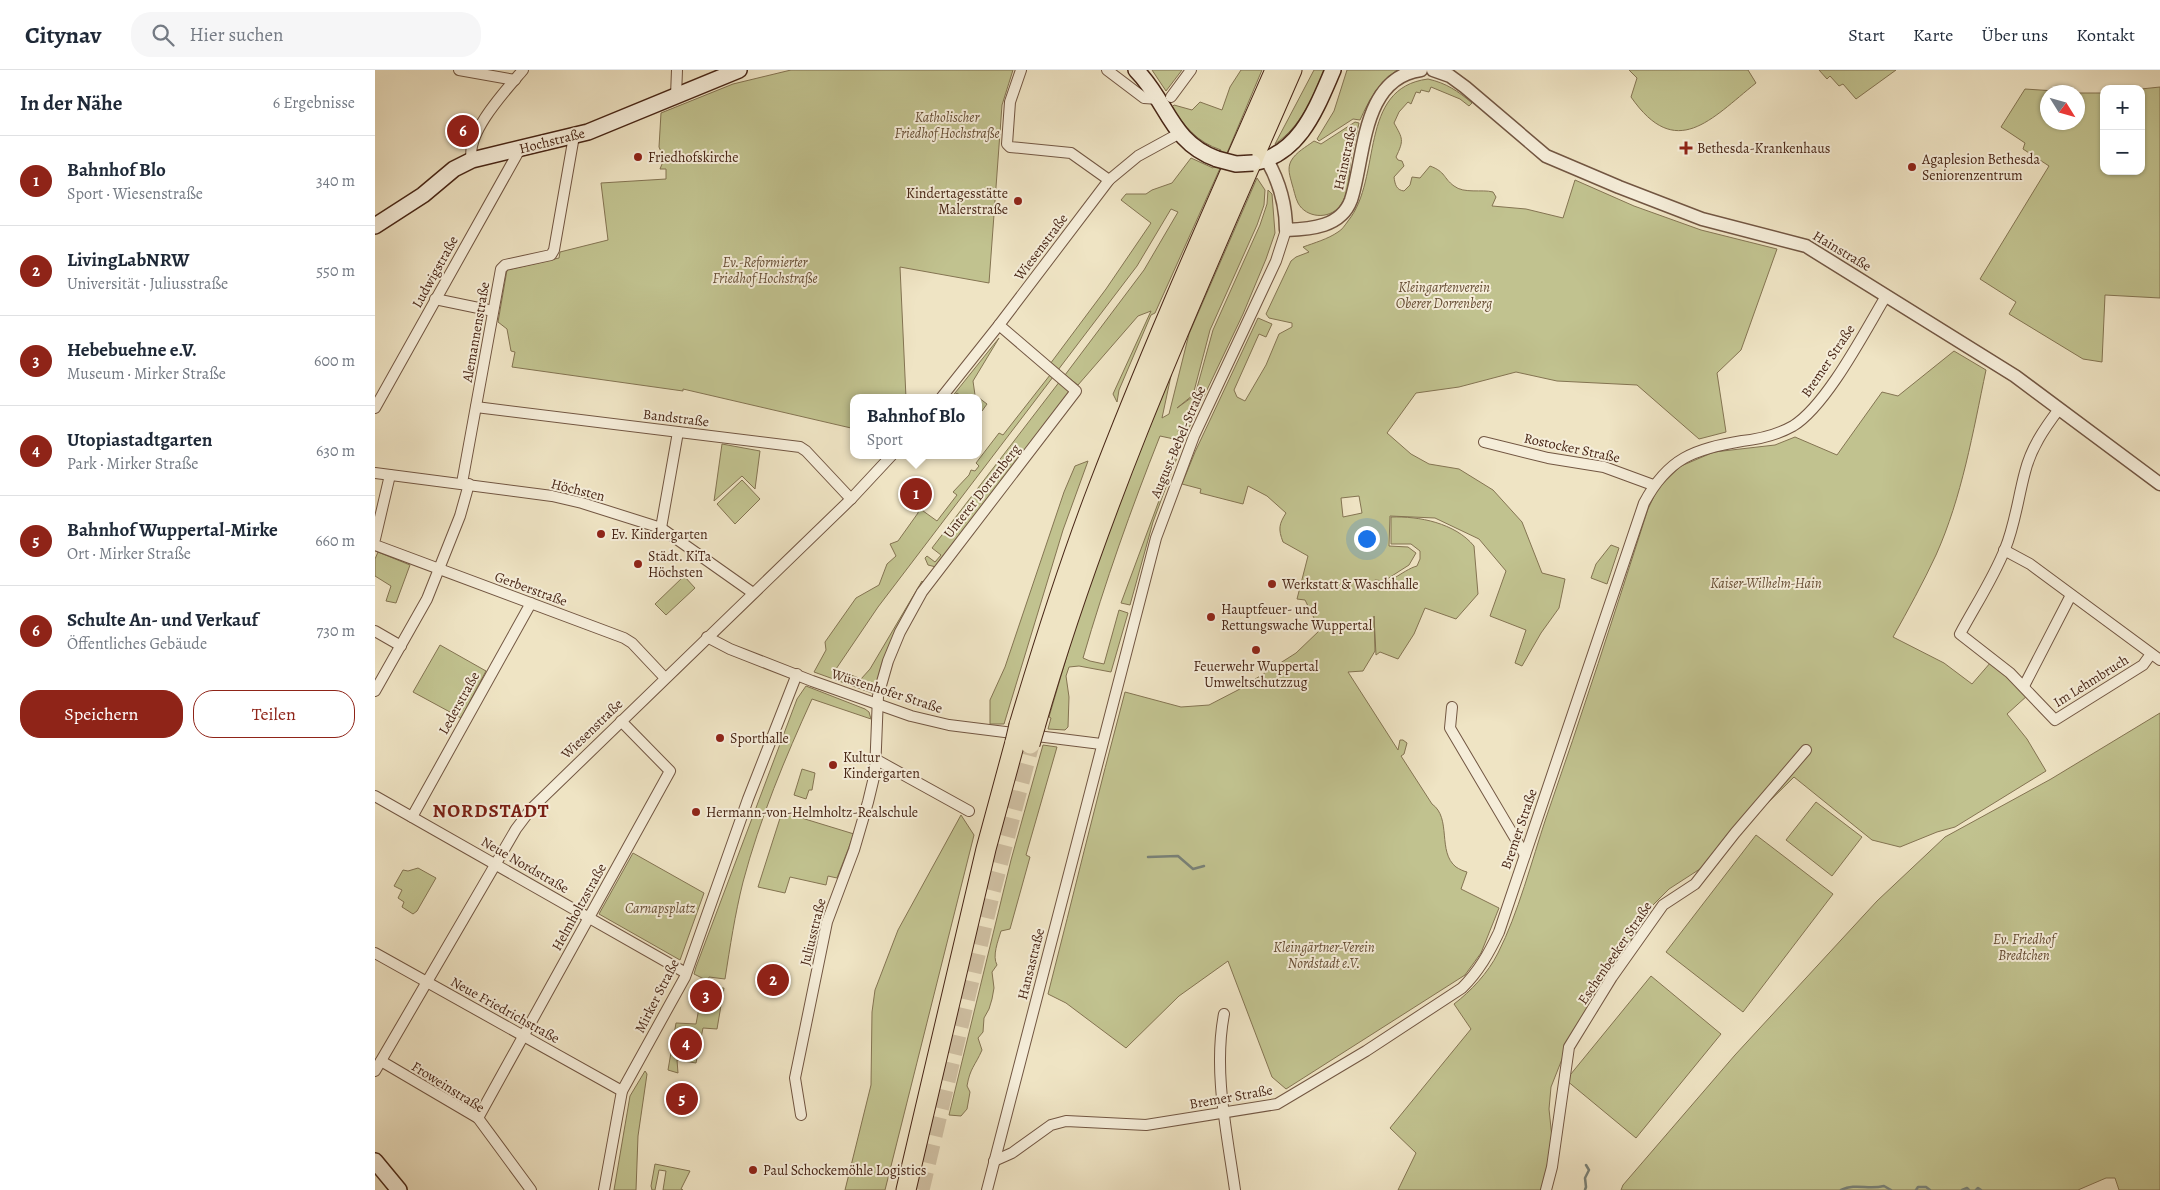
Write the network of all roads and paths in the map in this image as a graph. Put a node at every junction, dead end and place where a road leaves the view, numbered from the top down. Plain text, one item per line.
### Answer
1 (459, 70) edge
2 (523, 70) edge
3 (677, 70) edge
4 (739, 70) edge
5 (1021, 70) edge
6 (1107, 70) edge
7 (1136, 70) edge
8 (1191, 70) edge
9 (1275, 70) edge
10 (1292, 70) edge
11 (1333, 70) edge
12 (1421, 70) edge
13 (1433, 70) edge
14 (515, 80) junction
15 (676, 96) junction
16 (1165, 98) junction
17 (1180, 134) junction
18 (574, 136) junction
19 (520, 149) junction
20 (472, 160) junction
21 (1267, 160) junction
22 (1109, 180) junction
23 (375, 226) edge
24 (1286, 230) junction
25 (1886, 296) junction
26 (435, 299) junction
27 (493, 312) junction
28 (999, 325) junction
29 (944, 394) edge
30 (476, 407) junction
31 (375, 408) edge
32 (2059, 409) junction
33 (678, 432) junction
34 (1484, 442) dead end
35 (888, 459) edge
36 (375, 473) edge
37 (390, 475) junction
38 (466, 484) junction
39 (2160, 484) edge
40 (1653, 485) junction
41 (851, 499) junction
42 (661, 528) junction
43 (375, 538) edge
44 (375, 545) edge
45 (2005, 550) junction
46 (439, 569) junction
47 (753, 593) junction
48 (2071, 595) junction
49 (531, 603) junction
50 (717, 628) junction
51 (375, 631) edge
52 (707, 637) junction
53 (401, 646) junction
54 (730, 649) junction
55 (2151, 654) junction
56 (2160, 660) edge
57 (797, 674) junction
58 (665, 678) junction
59 (2024, 686) junction
60 (375, 691) edge
61 (879, 705) junction
62 (1451, 708) dead end
63 (621, 721) junction
64 (1025, 735) junction
65 (1101, 744) junction
66 (1806, 750) dead end
67 (875, 759) junction
68 (375, 796) edge
69 (969, 811) dead end
70 (412, 817) junction
71 (1525, 855) junction
72 (495, 864) junction
73 (589, 918) junction
74 (375, 953) edge
75 (686, 973) junction
76 (427, 982) junction
77 (1223, 1014) dead end
78 (523, 1036) junction
79 (381, 1061) junction
80 (375, 1071) edge
81 (622, 1091) junction
82 (1224, 1113) junction
83 (801, 1115) dead end
84 (477, 1118) junction
85 (375, 1160) edge
86 (994, 1161) junction
87 (605, 1176) junction
88 (399, 1190) edge
89 (531, 1190) edge
90 (597, 1190) edge
91 (604, 1190) edge
92 (906, 1190) edge
93 (987, 1190) edge
94 (1235, 1190) edge
95 (1546, 1190) edge

1 - 14 street
2 - 14 street
3 - 15 street
4 - 15 main road, Hochstraße
5 - 22 street
6 - 16 street
7 - 16 main road
8 - 16 street
9 - 64 highway
10 - 64 highway
11 - 21 main road
12 - 24 street, Hainstraße
13 - 25 street, Hainstraße
14 - 20 street
15 - 18 main road, Hochstraße
16 - 17 main road
17 - 21 main road, bridge
17 - 22 street, Wiesenstraße
18 - 19 main road, Hochstraße
18 - 27 street, Alemannenstraße
19 - 20 main road, Hochstraße
19 - 26 street, Ludwigstraße
20 - 23 main road, Hochstraße
21 - 24 street, August-Bebel-Straße
22 - 28 street, Wiesenstraße
24 - 65 street, August-Bebel-Straße
25 - 32 street, Hainstraße
25 - 40 street, Bremer Straße
26 - 27 street
26 - 31 street, Ludwigstraße
27 - 30 street, Alemannenstraße
28 - 29 street, Wiesenstraße
28 - 61 street, Unterer Dorrenberg
30 - 33 street, Bandstraße
30 - 38 street, Alemannenstraße
32 - 39 street, Hainstraße
32 - 45 street, Im Lehmbruch
33 - 41 street, Bandstraße
33 - 42 street
34 - 40 street, Rostocker Straße
35 - 41 street, Wiesenstraße
36 - 37 street, Höchsten
37 - 38 street, Höchsten
37 - 43 street
38 - 42 street, Höchsten
38 - 46 street, Alemannenstraße
40 - 71 street, Bremer Straße
41 - 47 street, Wiesenstraße
42 - 47 street, Höchsten
44 - 46 street, Gerberstraße
45 - 48 street, Im Lehmbruch
45 - 59 street, Im Lehmbruch
46 - 49 street, Gerberstraße
46 - 53 street, Alemannenstraße
47 - 50 street, Wiesenstraße
48 - 55 street, Im Lehmbruch
48 - 59 street
49 - 58 street, Gerberstraße
49 - 70 street, Lederstraße
50 - 52 street, Wiesenstraße
50 - 54 street
51 - 53 street
52 - 54 street, Wüstenhofer Straße
52 - 58 street, Wiesenstraße
53 - 60 street, Alemannenstraße
54 - 57 street, Wüstenhofer Straße
55 - 56 street, Im Lehmbruch
55 - 59 street, Im Lehmbruch
57 - 61 street, Wüstenhofer Straße
57 - 75 street, Mirker Straße
58 - 63 street, Wiesenstraße
61 - 65 street, Wüstenhofer Straße
61 - 67 street, Juliusstraße
62 - 71 street
63 - 72 street, Wiesenstraße
63 - 73 street, Helmholtzstraße
64 - 92 highway
65 - 86 street, Hansastraße
66 - 95 street, Eschenbeeker Straße
67 - 69 street
67 - 83 street, Juliusstraße
68 - 70 street, Neue Nordstraße
70 - 72 street, Neue Nordstraße
71 - 82 street, Bremer Straße
72 - 73 street, Neue Nordstraße
72 - 76 street, Wiesenstraße
73 - 75 street, Neue Nordstraße
73 - 78 street, Helmholtzstraße
74 - 76 street, Neue Friedrichstraße
75 - 81 street, Mirker Straße
76 - 78 street, Neue Friedrichstraße
76 - 79 street, Wiesenstraße
77 - 82 street
78 - 81 street, Neue Friedrichstraße
78 - 84 street, Helmholtzstraße
79 - 80 street, Wiesenstraße
79 - 84 street, Froweinstraße
81 - 87 street, Mirker Straße
82 - 86 street, Bremer Straße
82 - 94 street
84 - 89 street, Froweinstraße
85 - 88 main road
86 - 93 street, Hansastraße
87 - 90 street
87 - 91 street, Mirker Straße

